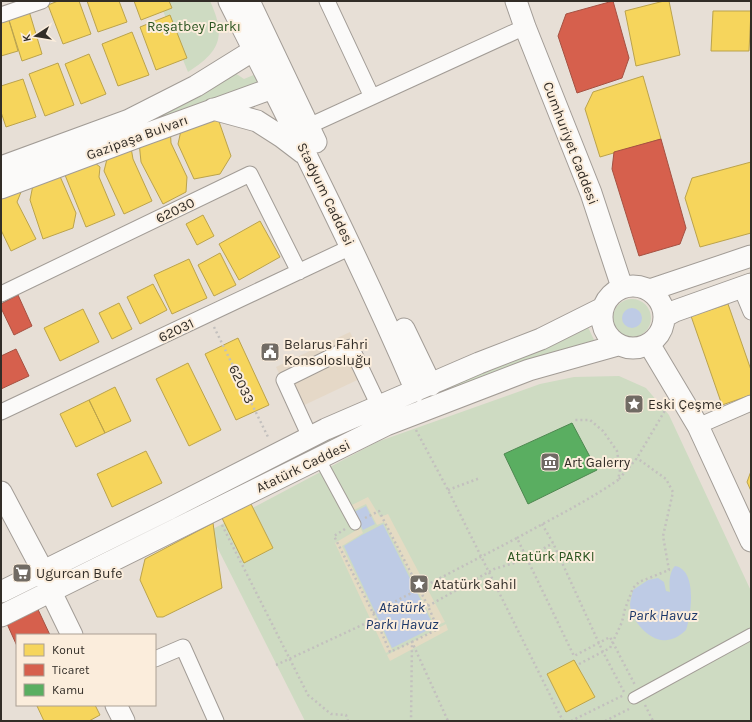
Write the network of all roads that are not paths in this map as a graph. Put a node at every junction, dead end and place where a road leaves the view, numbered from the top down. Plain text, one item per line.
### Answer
1 (42, 1) edge
2 (229, 1) edge
3 (249, 1) edge
4 (327, 1) edge
5 (520, 2) edge
6 (1, 15) edge
7 (525, 28) junction
8 (254, 50) junction
9 (216, 74) junction
10 (273, 88) junction
11 (372, 97) junction
12 (213, 109) junction
13 (302, 130) junction
14 (306, 155) junction
15 (1, 166) edge
16 (1, 188) edge
17 (351, 247) junction
18 (751, 256) edge
19 (299, 272) junction
20 (746, 286) edge
21 (622, 287) junction
22 (650, 290) junction
23 (1, 294) edge
24 (603, 308) junction
25 (751, 312) edge
26 (664, 317) junction
27 (649, 344) junction
28 (618, 345) junction
29 (423, 388) junction
30 (751, 403) edge
31 (379, 406) junction
32 (1, 412) edge
33 (698, 426) junction
34 (310, 437) junction
35 (322, 465) dead end
36 (1, 492) edge
37 (355, 524) dead end
38 (751, 541) edge
39 (43, 571) junction
40 (55, 590) junction
41 (1, 592) edge
42 (1, 616) edge
43 (72, 634) edge
44 (80, 634) edge
45 (751, 634) edge
46 (156, 659) edge
47 (633, 696) road end
48 (106, 706) edge
49 (116, 706) edge
50 (114, 721) edge
51 (124, 721) edge
52 (216, 721) edge

1 - 6 street
2 - 8 main road, Stadyum Caddesi
2 - 9 main road
3 - 13 main road
4 - 11 street
5 - 7 main road, Cumhuriyet Caddesi
7 - 11 street
7 - 21 main road, Cumhuriyet Caddesi
8 - 9 main road, Gazipaşa Bulvarı
8 - 10 main road, Stadyum Caddesi
9 - 15 main road, Gazipaşa Bulvarı
10 - 12 main road, Gazipaşa Bulvarı
10 - 13 main road, Stadyum Caddesi
11 - 13 street
12 - 14 main road
12 - 16 main road, Gazipaşa Bulvarı
13 - 14 main road, Stadyum Caddesi
13 - 29 main road
14 - 17 main road, Stadyum Caddesi
17 - 19 street, 62031
17 - 29 main road, Stadyum Caddesi
18 - 22 main road
19 - 23 street, 62030
19 - 32 street, 62031
20 - 25 street
20 - 26 main road
21 - 22 main road
21 - 24 main road
22 - 26 main road
24 - 28 main road
24 - 29 main road, Atatürk Caddesi
26 - 27 main road
27 - 28 main road
27 - 33 main road
28 - 40 main road, Atatürk Caddesi
29 - 31 main road, Atatürk Caddesi
30 - 33 street
31 - 34 main road, Atatürk Caddesi
31 - 34 street
33 - 38 main road
34 - 39 main road, Atatürk Caddesi
35 - 37 street
36 - 39 main road
39 - 40 main road
39 - 41 main road, Atatürk Caddesi
40 - 42 main road, Atatürk Caddesi
40 - 43 main road
40 - 44 main road
45 - 47 street
46 - 52 street
48 - 50 main road
49 - 51 main road

